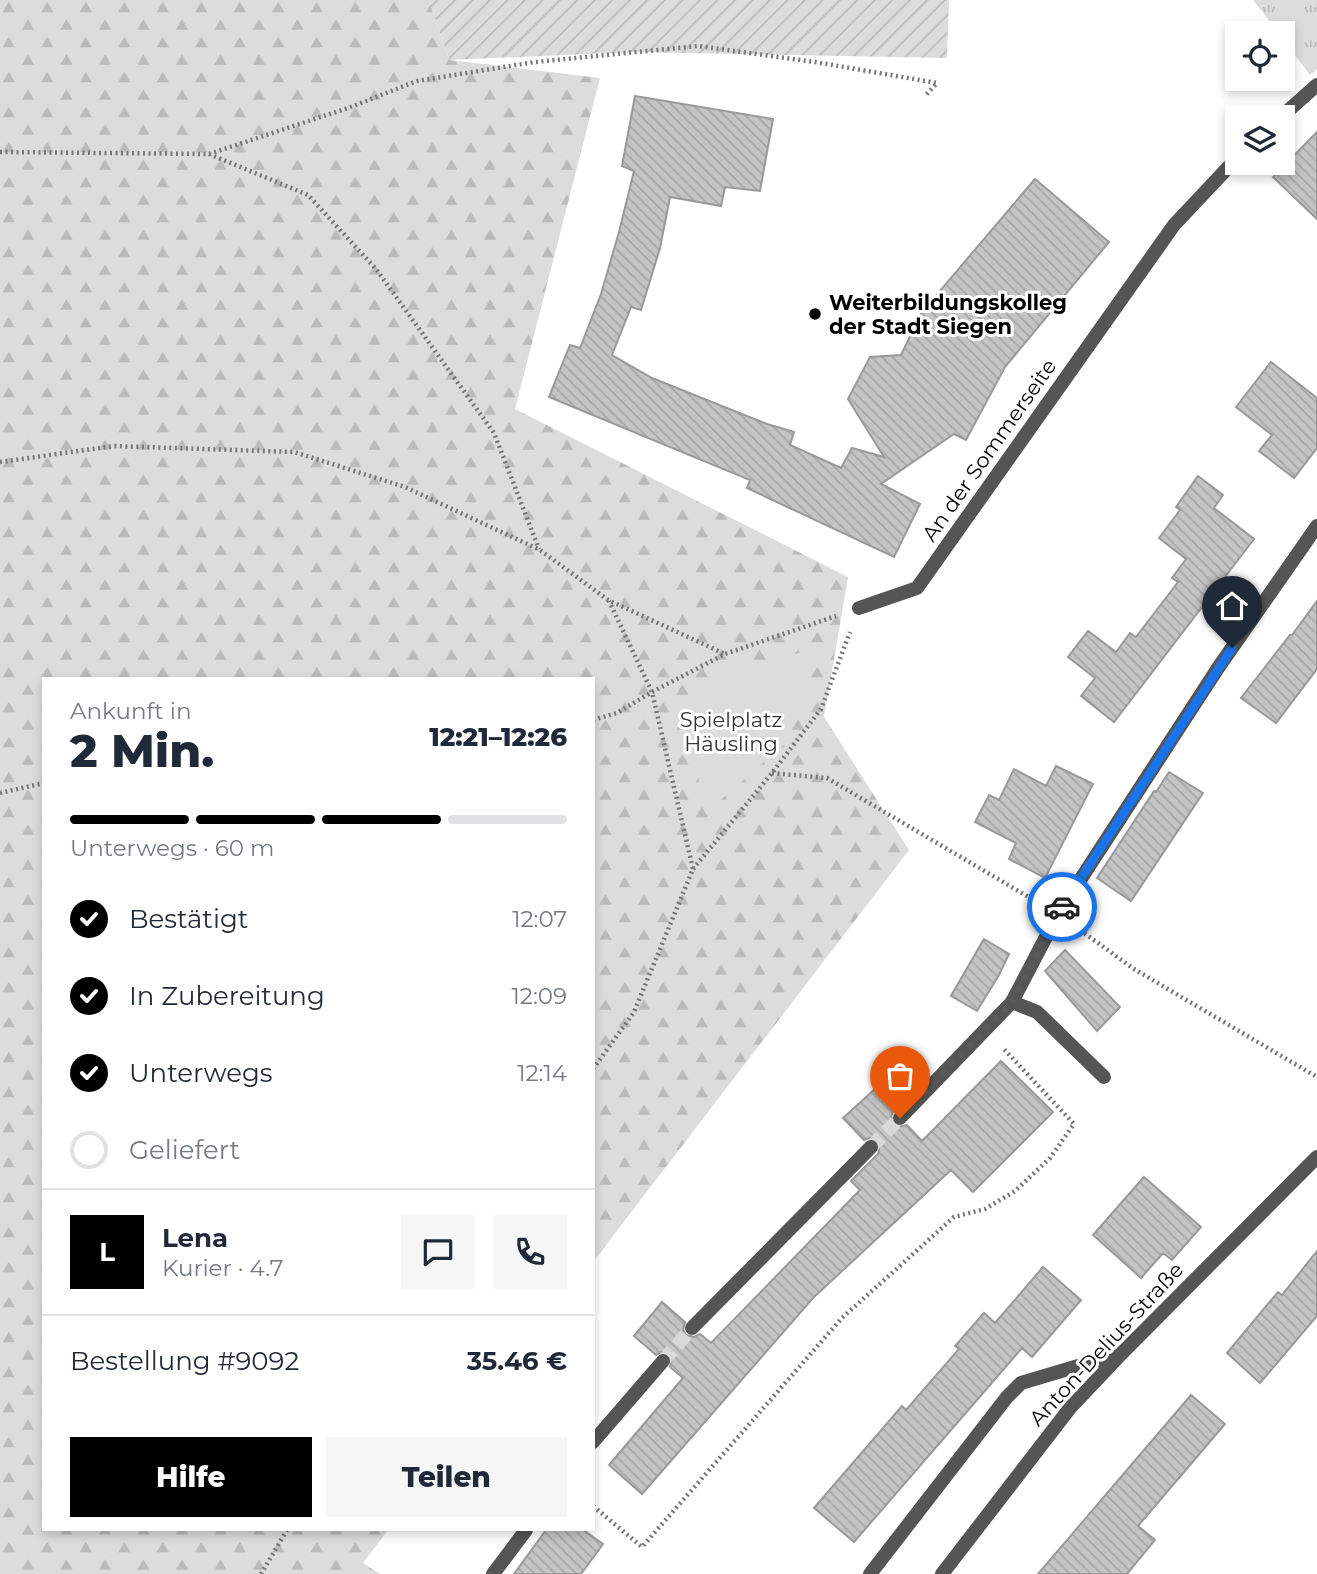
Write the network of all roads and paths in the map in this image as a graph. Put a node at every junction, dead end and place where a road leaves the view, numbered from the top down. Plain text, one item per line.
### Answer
1 (1317, 85) edge
2 (925, 96) dead end
3 (1294, 105) edge
4 (0, 152) edge
5 (209, 154) junction
6 (1225, 171) edge
7 (0, 463) edge
8 (1317, 526) edge
9 (540, 550) junction
10 (608, 600) junction
11 (859, 608) junction
12 (725, 654) junction
13 (652, 692) junction
14 (595, 719) edge
15 (772, 773) junction
16 (42, 783) edge
17 (0, 793) edge
18 (932, 839) dead end
19 (693, 869) junction
20 (1134, 969) dead end
21 (1012, 1002) junction
22 (985, 1030) junction
23 (595, 1066) edge
24 (1104, 1077) dead end
25 (1317, 1077) edge
26 (900, 1118) tunnel mouth
27 (871, 1147) tunnel mouth
28 (1317, 1157) edge
29 (692, 1328) tunnel mouth
30 (1122, 1353) junction
31 (663, 1362) tunnel mouth
32 (595, 1440) edge
33 (595, 1508) edge
34 (285, 1531) edge
35 (525, 1531) edge
36 (261, 1574) edge
37 (493, 1574) edge
38 (870, 1574) edge
39 (942, 1574) edge

1 - 3 street
2 - 5 path
4 - 5 path
5 - 9 path
6 - 11 street, An der Sommerseite
7 - 9 path
8 - 21 street
9 - 10 path
10 - 12 path
10 - 13 path
11 - 12 path
11 - 15 path
12 - 13 path
13 - 14 path
13 - 19 path
15 - 18 path
15 - 19 path
16 - 17 path
19 - 23 path
20 - 25 path
21 - 22 street
21 - 24 street
22 - 26 street
22 - 33 path
27 - 29 street
28 - 30 street, Anton-Delius-Straße
30 - 38 street
30 - 39 street, Anton-Delius-Straße
31 - 32 street
34 - 36 path
35 - 37 street

